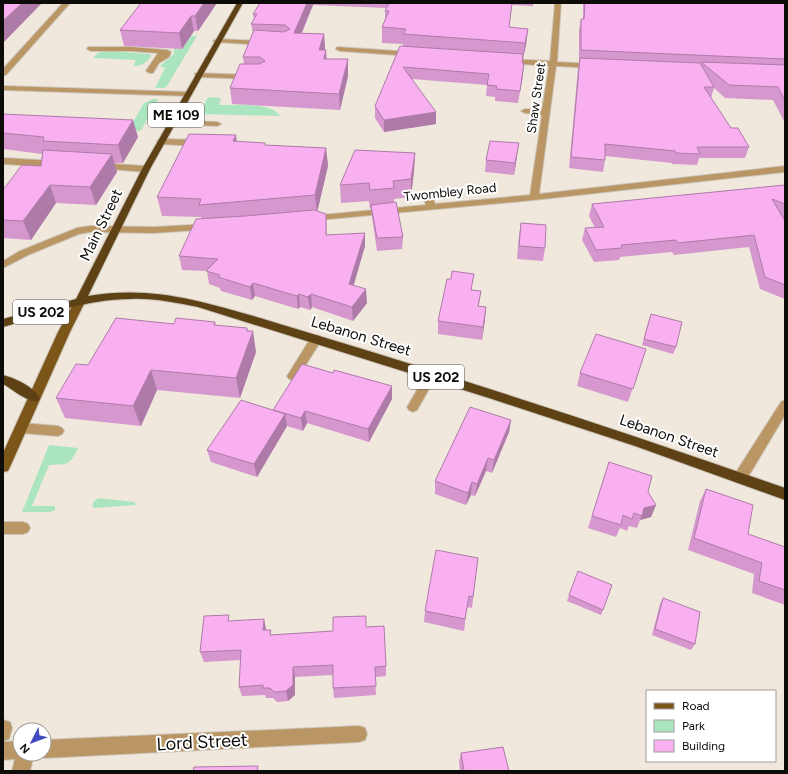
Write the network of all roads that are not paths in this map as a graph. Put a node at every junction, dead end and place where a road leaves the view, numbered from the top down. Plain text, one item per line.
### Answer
1 (67, 3) edge
2 (240, 3) edge
3 (558, 3) edge
4 (217, 41) junction
5 (271, 43) edge
6 (91, 49) dead end
7 (340, 49) dead end
8 (416, 55) edge
9 (498, 60) edge
10 (553, 64) junction
11 (603, 67) edge
12 (150, 71) dead end
13 (3, 73) edge
14 (198, 75) junction
15 (262, 77) edge
16 (3, 88) edge
17 (188, 94) junction
18 (525, 111) dead end
19 (546, 113) junction
20 (172, 122) junction
21 (217, 124) dead end
22 (161, 142) junction
23 (210, 144) edge
24 (3, 161) edge
25 (63, 164) edge
26 (93, 166) edge
27 (146, 169) junction
28 (785, 170) edge
29 (427, 195) dead end
30 (534, 197) junction
31 (431, 207) junction
32 (304, 219) edge
33 (221, 226) edge
34 (117, 230) junction
35 (3, 265) edge
36 (80, 302) junction
37 (3, 323) edge
38 (316, 339) junction
39 (431, 375) junction
40 (293, 376) edge
41 (3, 379) edge
42 (34, 398) junction
43 (785, 405) edge
44 (413, 408) dead end
45 (21, 428) junction
46 (58, 431) dead end
47 (3, 467) edge
48 (740, 478) junction
49 (785, 494) edge
50 (3, 528) edge
51 (23, 528) dead end
52 (359, 734) dead end
53 (52, 749) edge

1 - 13 street
2 - 4 highway, Main Street / ME 109
3 - 10 street, Shaw Street
4 - 5 street
4 - 14 highway, Main Street / ME 109
6 - 12 street
7 - 8 street
9 - 10 street
10 - 11 street
10 - 19 street, Shaw Street
14 - 15 street
14 - 17 highway, Main Street / ME 109
16 - 17 street
17 - 20 highway, Main Street / ME 109
18 - 19 street
19 - 30 street, Shaw Street
20 - 21 street
20 - 22 highway, Main Street / ME 109
22 - 23 street
22 - 27 highway, Main Street / ME 109
24 - 25 street
26 - 27 street
27 - 34 highway, Main Street / ME 109
28 - 30 street, Twombley Road
29 - 31 street
30 - 31 street, Twombley Road
31 - 32 street, Twombley Road
33 - 34 street
34 - 35 street
34 - 36 highway, Main Street / ME 109
36 - 37 highway, US 202
36 - 38 highway, Lebanon Street / US 202
36 - 42 main road, Main Street / ME 109
38 - 39 highway, Lebanon Street / US 202
38 - 40 street
39 - 44 street
39 - 48 highway, Lebanon Street / US 202
41 - 42 highway
42 - 45 main road, Main Street / ME 109
43 - 48 street
45 - 46 street
45 - 47 main road, Main Street / ME 109
48 - 49 highway, Lebanon Street / US 202
50 - 51 street
52 - 53 street, Lord Street

